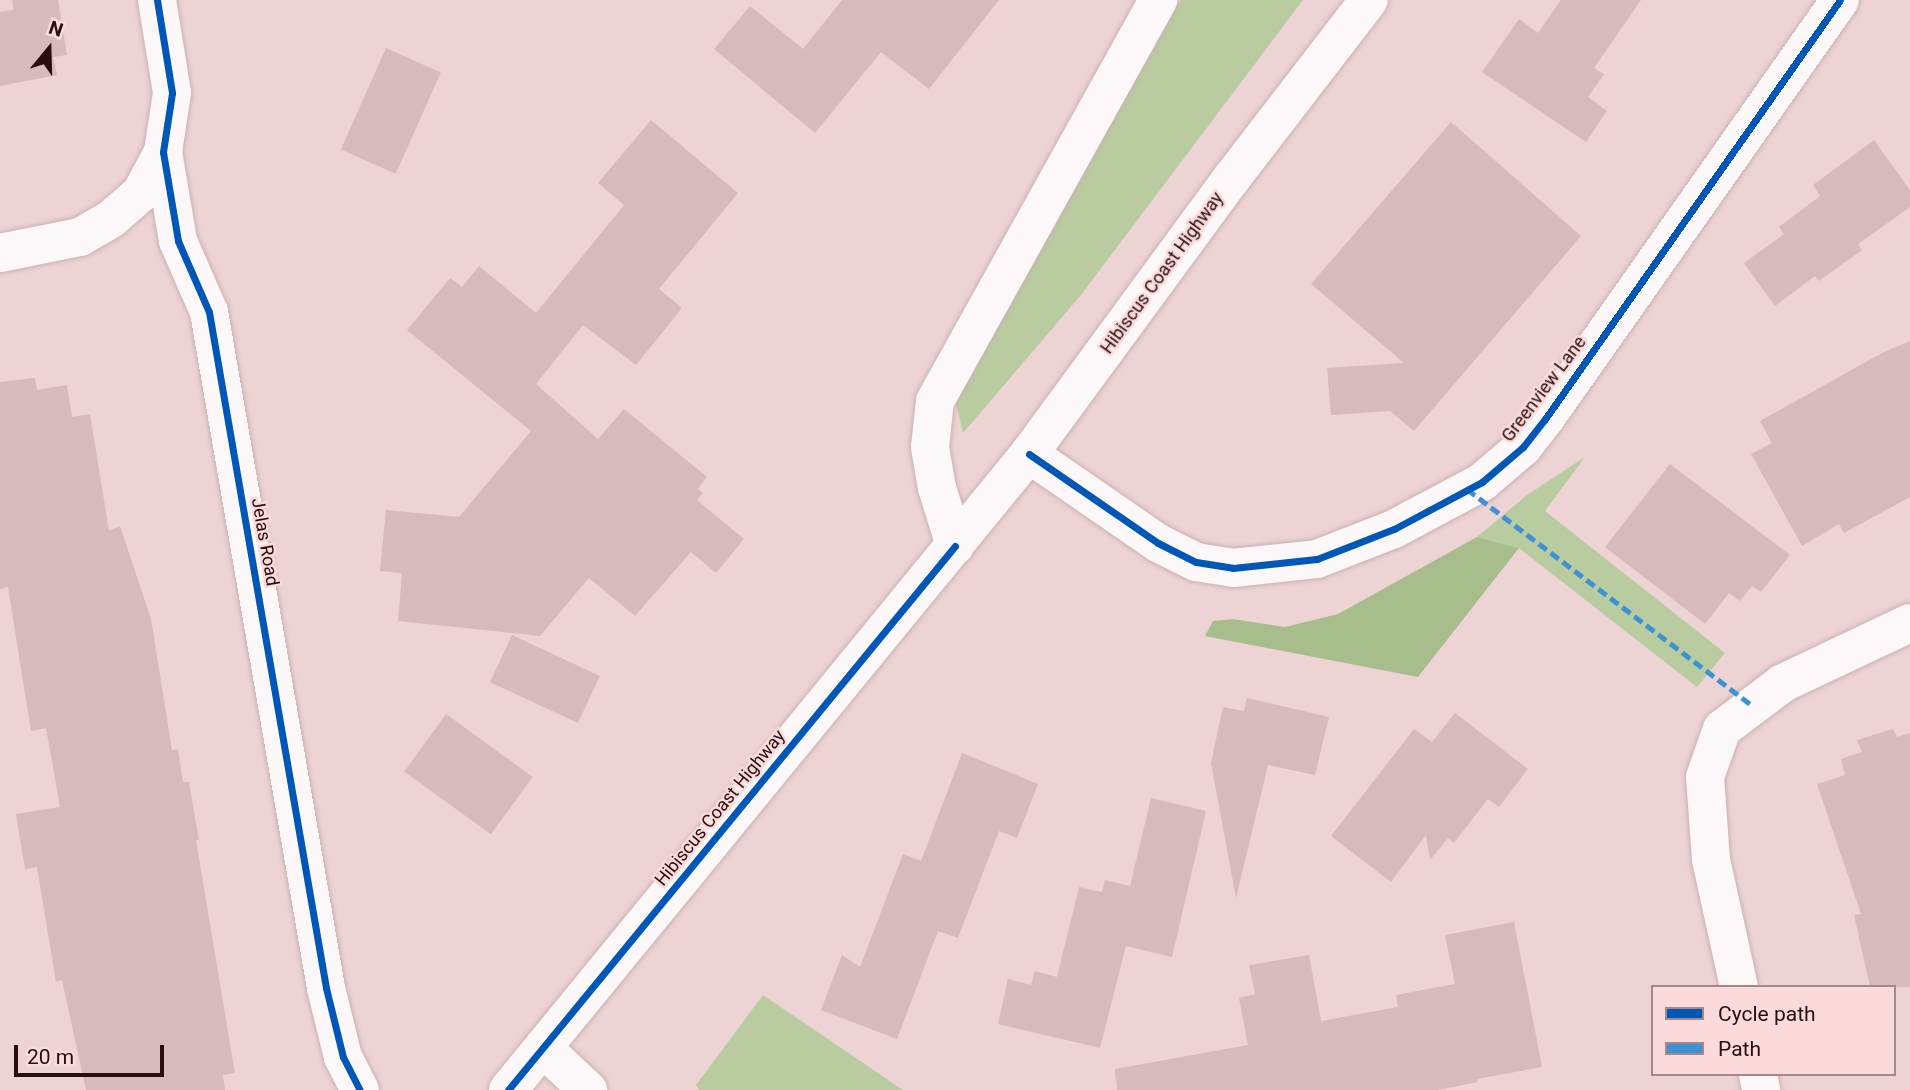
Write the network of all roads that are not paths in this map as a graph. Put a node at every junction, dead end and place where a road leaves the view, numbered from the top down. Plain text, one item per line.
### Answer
1 (157, 0) edge
2 (1158, 0) edge
3 (1369, 0) edge
4 (1840, 0) edge
5 (163, 152) junction
6 (0, 253) edge
7 (1029, 454) junction
8 (955, 546) junction
9 (1910, 623) edge
10 (1739, 985) edge
11 (544, 1048) junction
12 (360, 1090) edge
13 (508, 1090) edge
14 (588, 1090) edge

1 - 5 street, Jelas Road
2 - 8 street
3 - 7 street, Hibiscus Coast Highway
4 - 7 street, Greenview Lane
5 - 6 street
5 - 12 street, Jelas Road
7 - 8 street, Hibiscus Coast Highway
8 - 11 street, Hibiscus Coast Highway
9 - 10 street
11 - 13 street, Hibiscus Coast Highway
11 - 14 street

